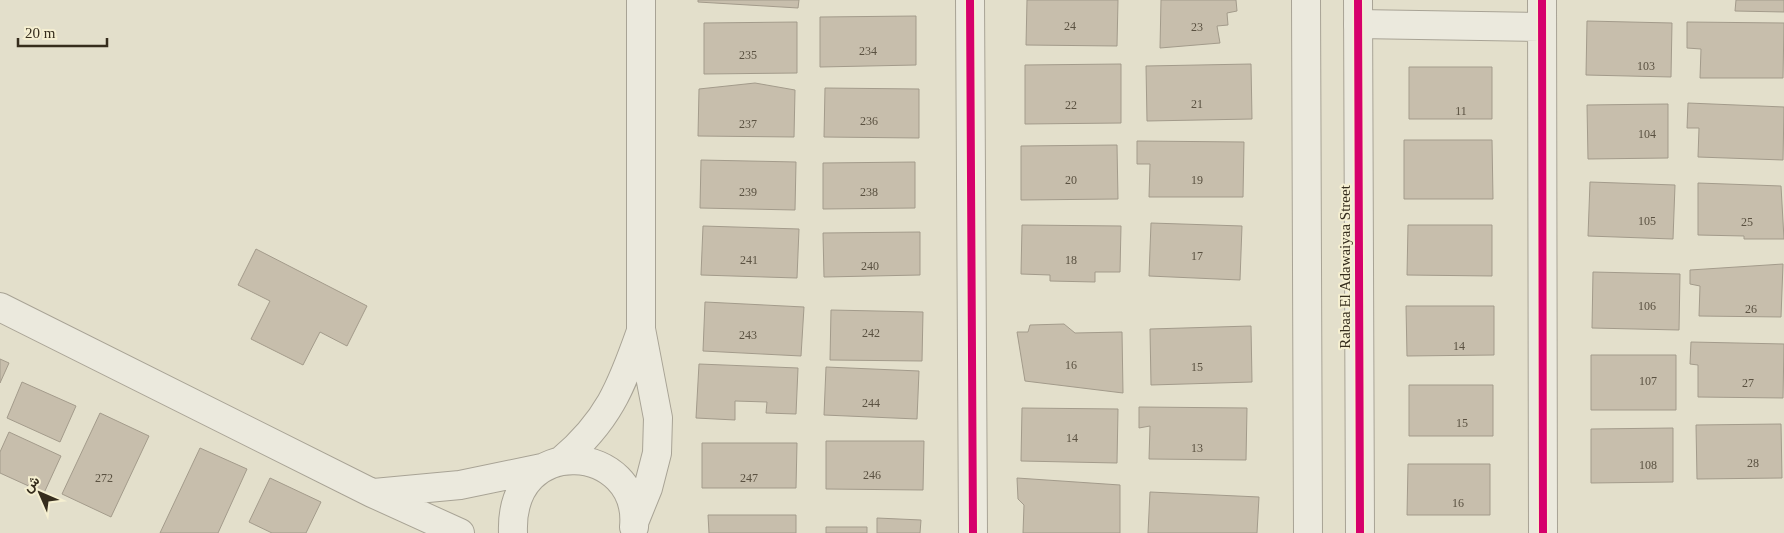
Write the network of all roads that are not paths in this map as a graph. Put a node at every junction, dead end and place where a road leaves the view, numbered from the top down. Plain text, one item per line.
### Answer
1 (640, 0) edge
2 (970, 0) edge
3 (1306, 0) edge
4 (1542, 0) edge
5 (1358, 12) edge
6 (1542, 27) junction
7 (0, 307) edge
8 (641, 329) junction
9 (551, 464) junction
10 (372, 493) junction
11 (634, 529) edge
12 (460, 533) edge
13 (513, 533) edge
14 (973, 533) edge
15 (1308, 533) edge
16 (1360, 533) edge
17 (1543, 533) edge

1 - 8 street
2 - 14 street
3 - 15 street
4 - 6 street
5 - 6 street
5 - 16 street, Rabaa El Adawaiyaa Street
6 - 17 street
7 - 10 street
8 - 9 street
8 - 11 street
9 - 10 street
9 - 11 street
9 - 13 street
10 - 12 street

